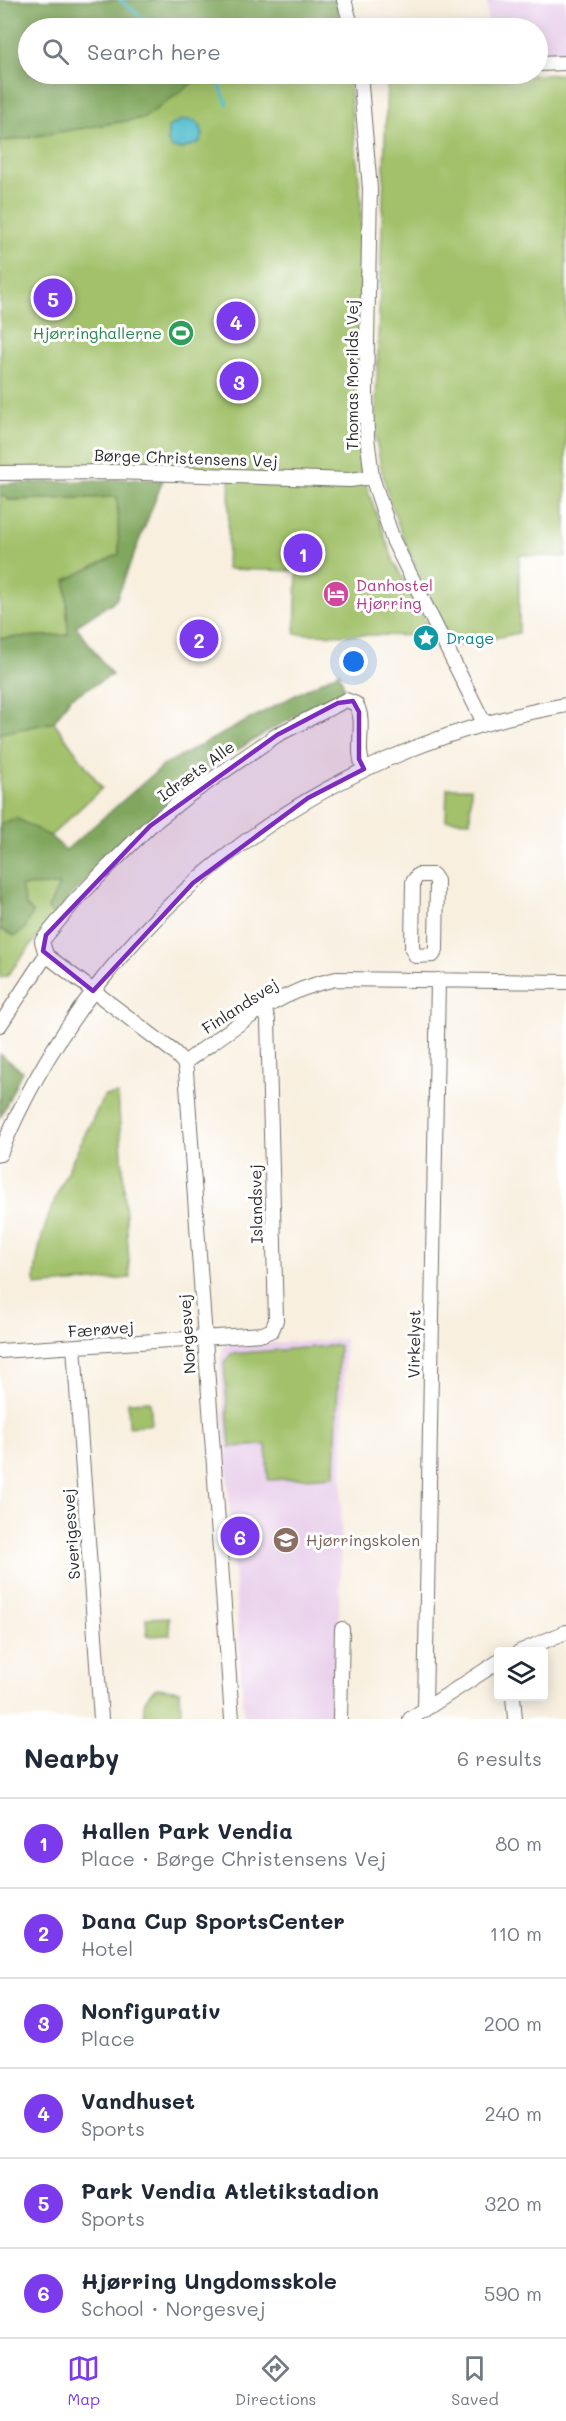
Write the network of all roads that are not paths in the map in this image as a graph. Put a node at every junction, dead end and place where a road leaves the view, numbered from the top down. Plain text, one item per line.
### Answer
1 (344, 0) edge
2 (349, 18) edge
3 (566, 63) edge
4 (548, 64) edge
5 (361, 84) edge
6 (0, 474) edge
7 (372, 477) junction
8 (566, 705) edge
9 (484, 723) junction
10 (364, 769) junction
11 (46, 955) junction
12 (424, 957) junction
13 (431, 980) junction
14 (566, 982) edge
15 (93, 991) junction
16 (264, 1008) junction
17 (0, 1026) edge
18 (184, 1063) junction
19 (0, 1154) edge
20 (204, 1338) junction
21 (74, 1347) junction
22 (0, 1351) edge
23 (342, 1629) dead end
24 (566, 1632) edge
25 (531, 1647) edge
26 (494, 1665) edge
27 (513, 1701) edge
28 (426, 1709) junction
29 (101, 1719) edge
30 (232, 1719) edge
31 (340, 1719) edge
32 (410, 1719) edge
33 (515, 1719) edge

1 - 2 street
3 - 4 street
5 - 7 street, Thomas Morilds Vej
6 - 7 street, Børge Christensens Vej
7 - 9 street, Thomas Morilds Vej
8 - 9 street
9 - 10 street
10 - 11 street, Idræts Alle
10 - 15 street
11 - 15 street
11 - 17 street, Idræts Alle
12 - 12 street
12 - 13 street
13 - 14 street, Finlandsvej
13 - 16 street, Finlandsvej
13 - 28 street, Virkelyst
15 - 18 street
15 - 19 street
16 - 18 street, Finlandsvej
16 - 20 street, Islandsvej
18 - 20 street, Norgesvej
20 - 21 street, Færøvej
20 - 30 street, Norgesvej
21 - 22 street, Færøvej
21 - 29 street, Sverigesvej
23 - 31 street
24 - 25 street
26 - 28 street
27 - 33 street
28 - 32 street

